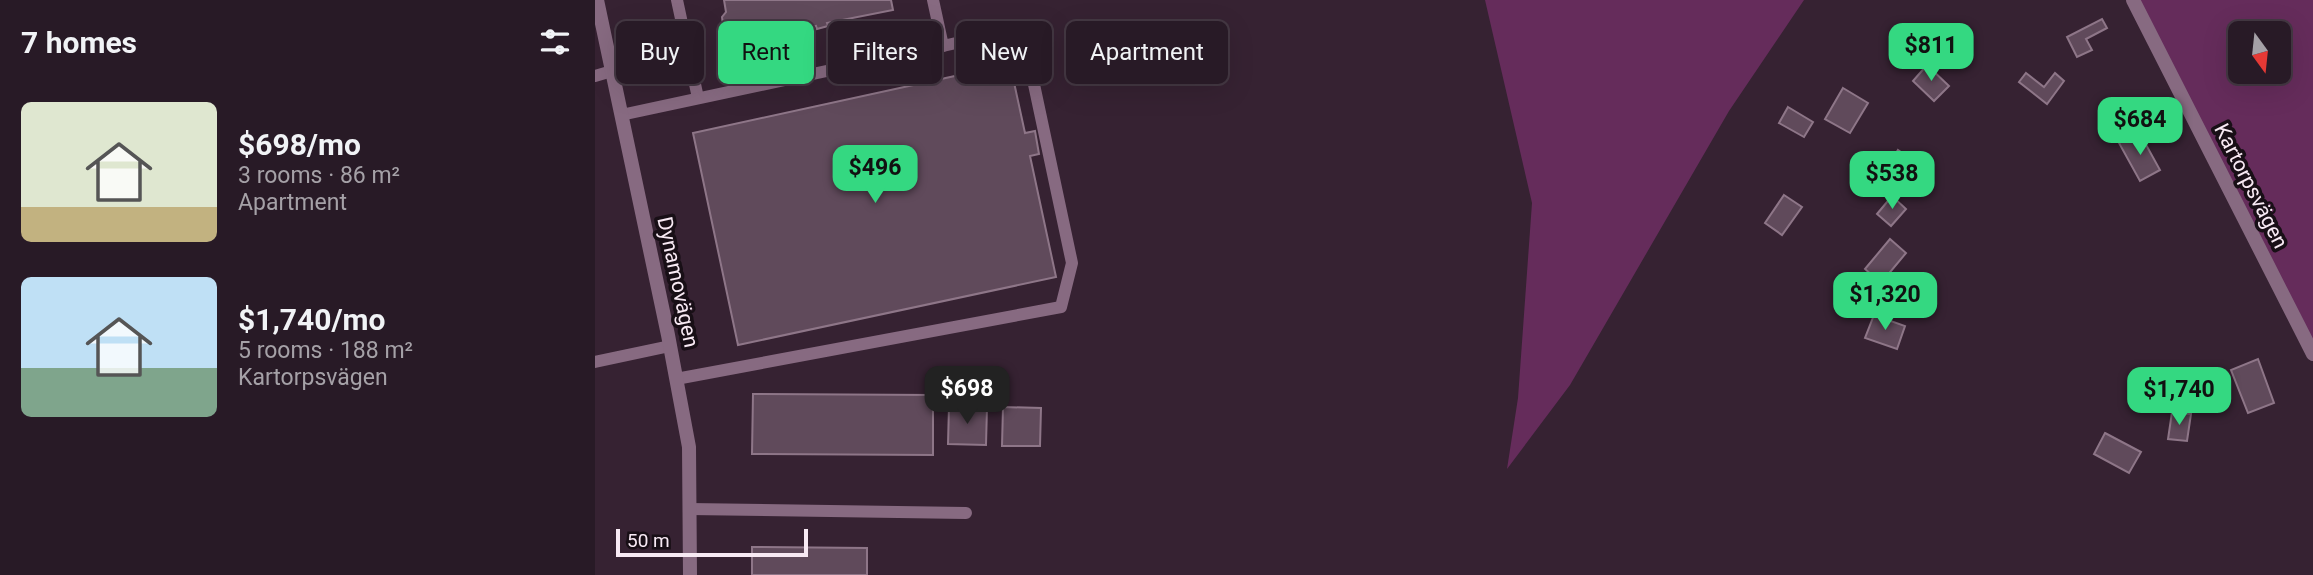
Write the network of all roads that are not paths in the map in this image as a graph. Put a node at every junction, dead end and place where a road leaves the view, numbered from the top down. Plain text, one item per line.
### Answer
1 (597, 0) edge
2 (677, 0) edge
3 (933, 0) edge
4 (2133, 0) edge
5 (943, 46) junction
6 (612, 71) junction
7 (595, 76) edge
8 (698, 98) junction
9 (621, 114) junction
10 (670, 346) junction
11 (2313, 354) edge
12 (595, 362) edge
13 (676, 379) junction
14 (689, 509) junction
15 (966, 513) dead end
16 (690, 575) edge

1 - 6 street, Dynamovägen
2 - 8 lane
3 - 5 lane
4 - 11 street, Kartorpsvägen
5 - 8 lane
5 - 13 lane
6 - 7 lane
6 - 9 street, Dynamovägen
8 - 9 lane
9 - 10 street, Dynamovägen
10 - 12 lane
10 - 13 street, Dynamovägen
13 - 14 street, Dynamovägen
14 - 15 lane
14 - 16 street, Dynamovägen

